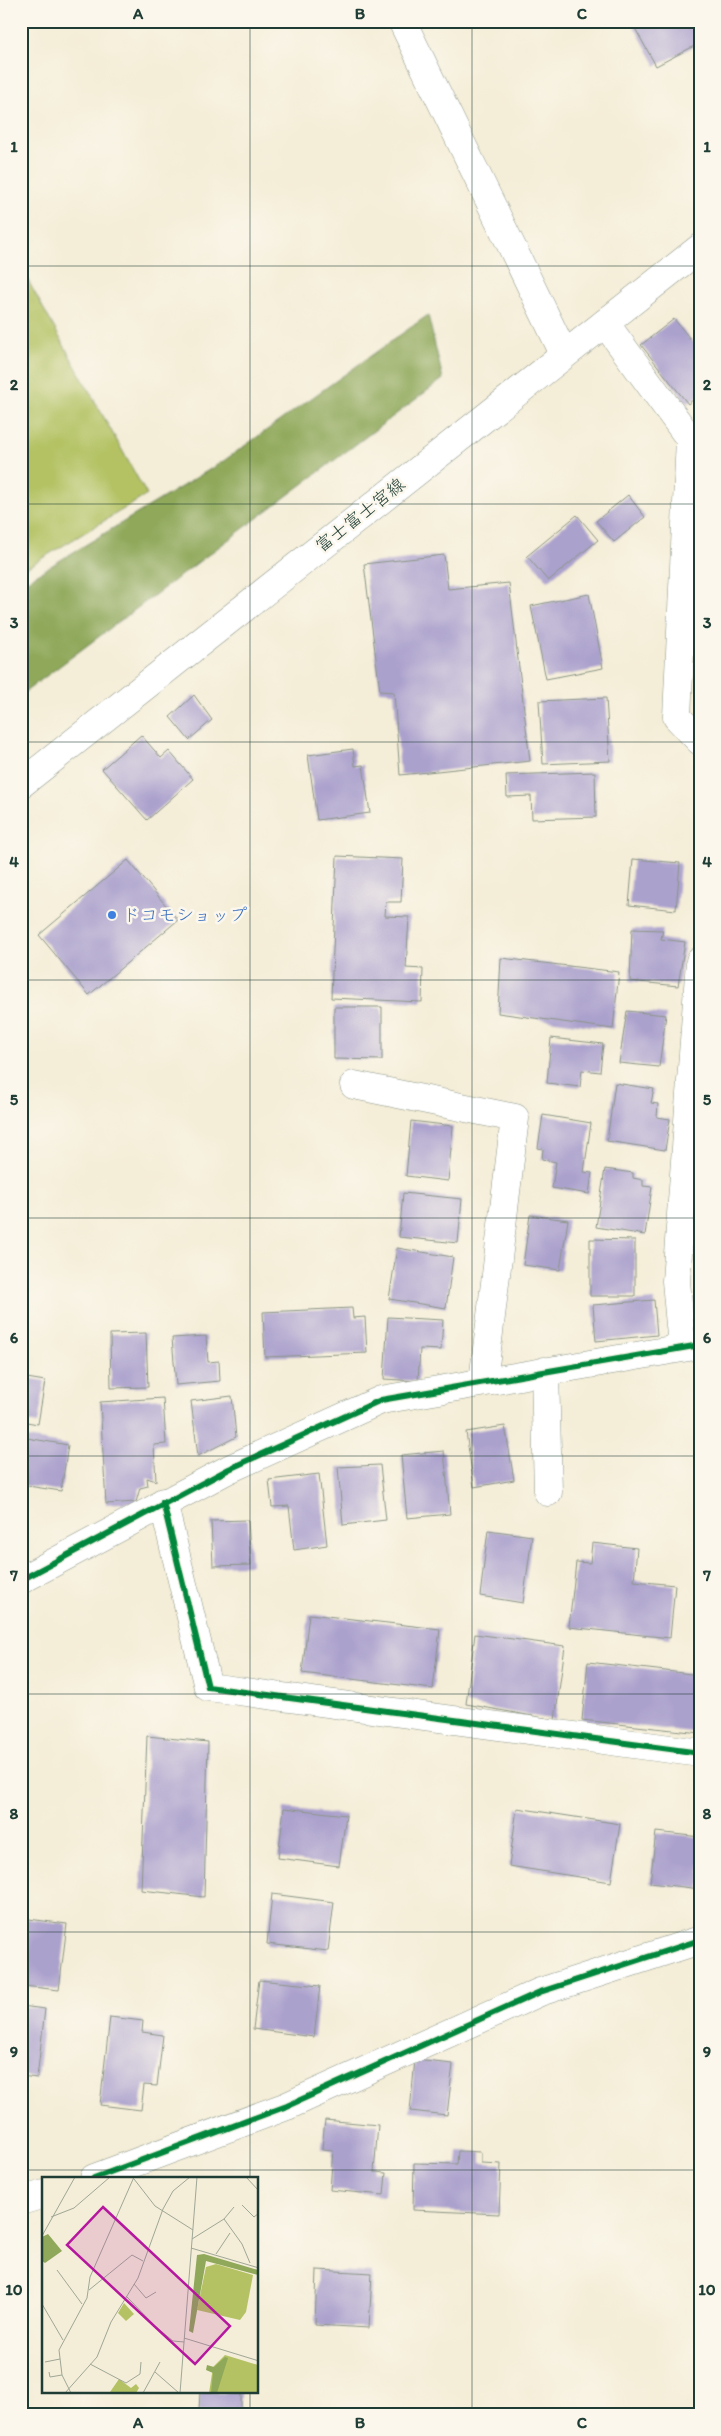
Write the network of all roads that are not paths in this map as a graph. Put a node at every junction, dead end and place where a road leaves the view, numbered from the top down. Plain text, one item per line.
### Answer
1 (402, 21) edge
2 (700, 248) edge
3 (605, 323) junction
4 (564, 354) junction
5 (700, 741) edge
6 (21, 784) edge
7 (700, 961) edge
8 (354, 1084) dead end
9 (691, 1346) edge
10 (545, 1371) junction
11 (483, 1382) junction
12 (548, 1492) dead end
13 (163, 1502) junction
14 (21, 1580) edge
15 (700, 1753) edge
16 (700, 1940) edge
17 (97, 2177) edge
18 (42, 2195) edge
19 (21, 2201) edge

1 - 4 street
2 - 3 street, 富士富士宮線
3 - 4 street, 富士富士宮線
3 - 5 street
4 - 6 street, 富士富士宮線
7 - 9 street
8 - 11 street
9 - 10 street
10 - 11 street
10 - 12 street
11 - 13 street
13 - 14 street
13 - 15 street
16 - 17 street
18 - 19 street

